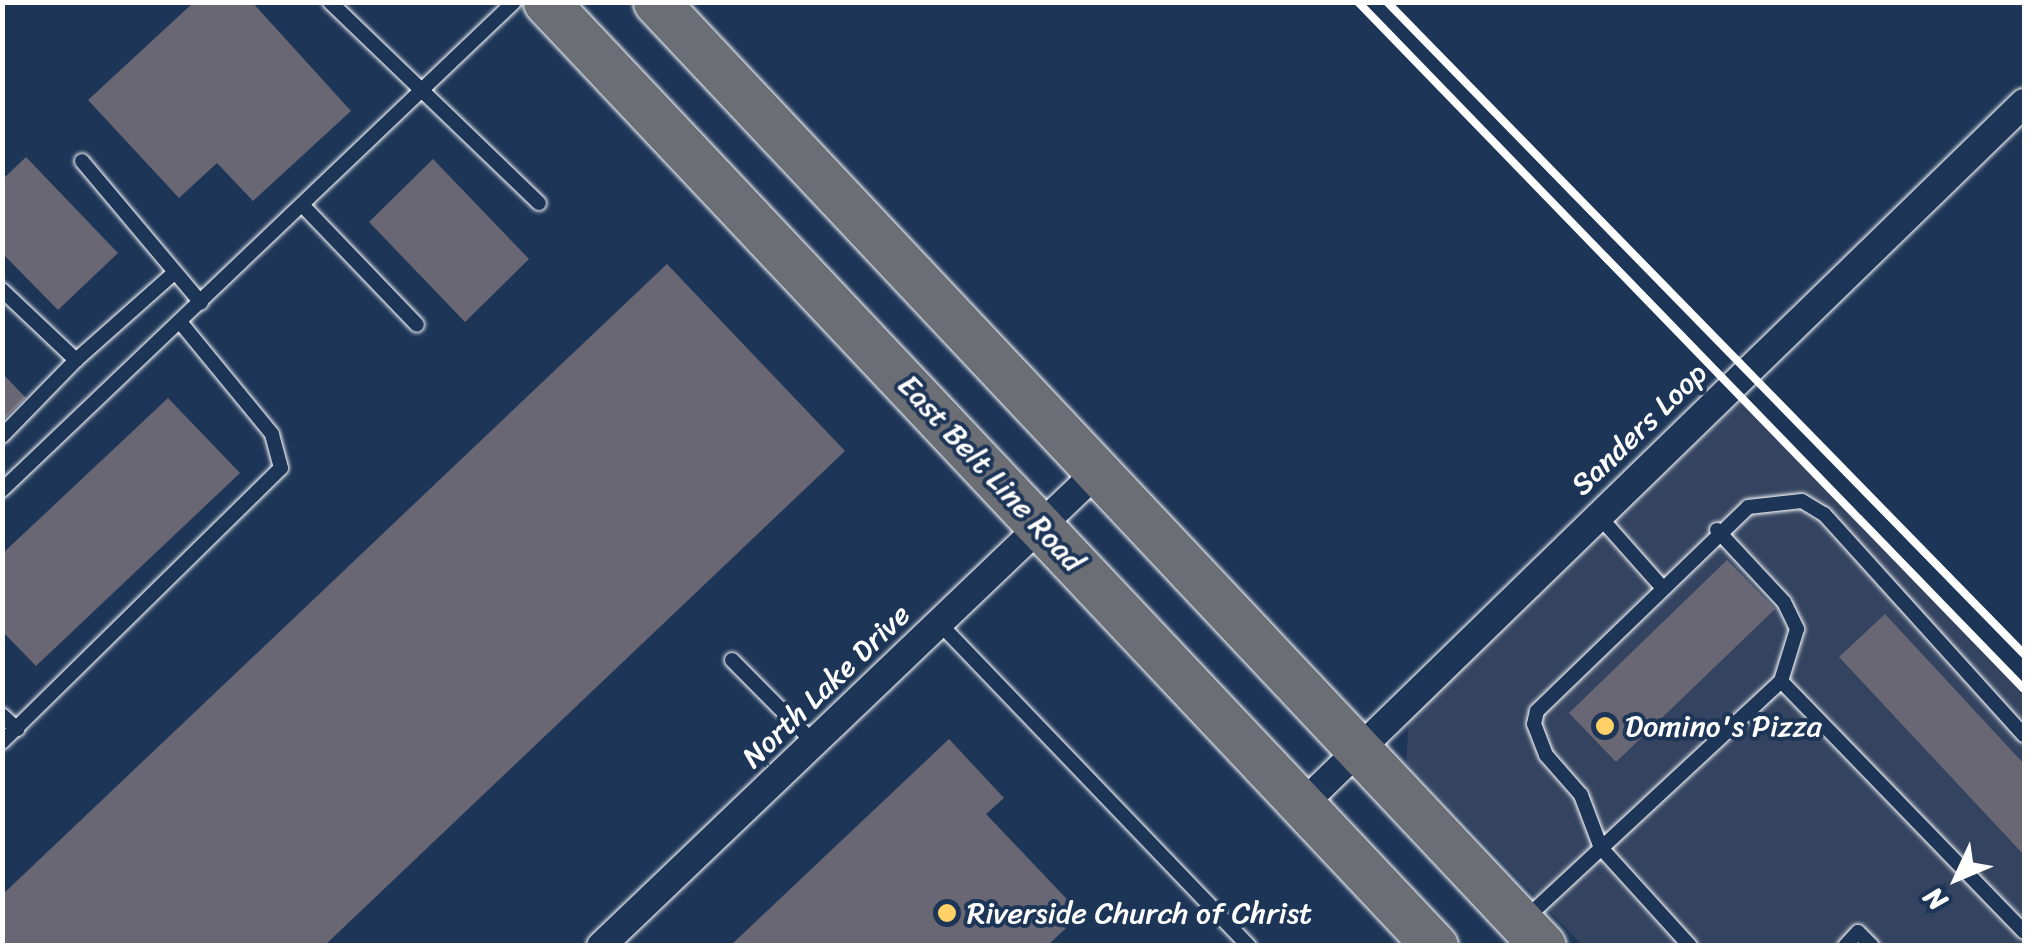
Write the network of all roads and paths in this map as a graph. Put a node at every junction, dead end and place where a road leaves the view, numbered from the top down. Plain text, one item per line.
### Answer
1 (330, 2) edge
2 (514, 2) edge
3 (546, 2) edge
4 (656, 2) edge
5 (422, 98) junction
6 (2024, 104) edge
7 (82, 162) dead end
8 (539, 203) dead end
9 (304, 207) junction
10 (175, 272) junction
11 (2, 290) edge
12 (201, 303) junction
13 (180, 322) junction
14 (417, 326) dead end
15 (76, 360) junction
16 (2, 436) edge
17 (1096, 473) junction
18 (2, 490) edge
19 (1597, 514) junction
20 (1041, 526) junction
21 (1717, 530) junction
22 (1661, 586) junction
23 (940, 622) junction
24 (732, 660) dead end
25 (1780, 681) junction
26 (2, 715) edge
27 (17, 729) junction
28 (2024, 735) edge
29 (2, 742) edge
30 (814, 743) junction
31 (1355, 750) junction
32 (1302, 804) junction
33 (1601, 848) junction
34 (2024, 932) edge
35 (1532, 934) edge
36 (601, 946) edge
37 (1249, 946) edge
38 (1435, 946) edge
39 (1690, 946) edge
40 (1845, 946) edge
41 (1872, 946) edge

1 - 5 lane
2 - 5 lane
3 - 20 main road, East Belt Line Road
4 - 17 main road
5 - 8 lane
5 - 9 lane
6 - 19 street, Sanders Loop
7 - 10 lane
9 - 12 lane
9 - 14 lane
10 - 12 lane
10 - 15 lane
11 - 15 lane
12 - 13 lane
13 - 18 lane
13 - 27 lane
15 - 16 lane
17 - 20 street, North Lake Drive
17 - 31 main road
19 - 22 lane
19 - 31 street, Sanders Loop
20 - 23 street, North Lake Drive
20 - 32 main road, East Belt Line Road
21 - 22 lane
21 - 25 lane
21 - 28 lane
22 - 33 lane
23 - 30 street, North Lake Drive
23 - 37 lane
24 - 30 lane
25 - 33 lane
25 - 34 lane
26 - 27 lane
27 - 29 lane
30 - 36 street, North Lake Drive
31 - 32 street, Sanders Loop
31 - 35 main road
32 - 38 main road, East Belt Line Road
33 - 35 lane
33 - 39 lane
40 - 41 lane

